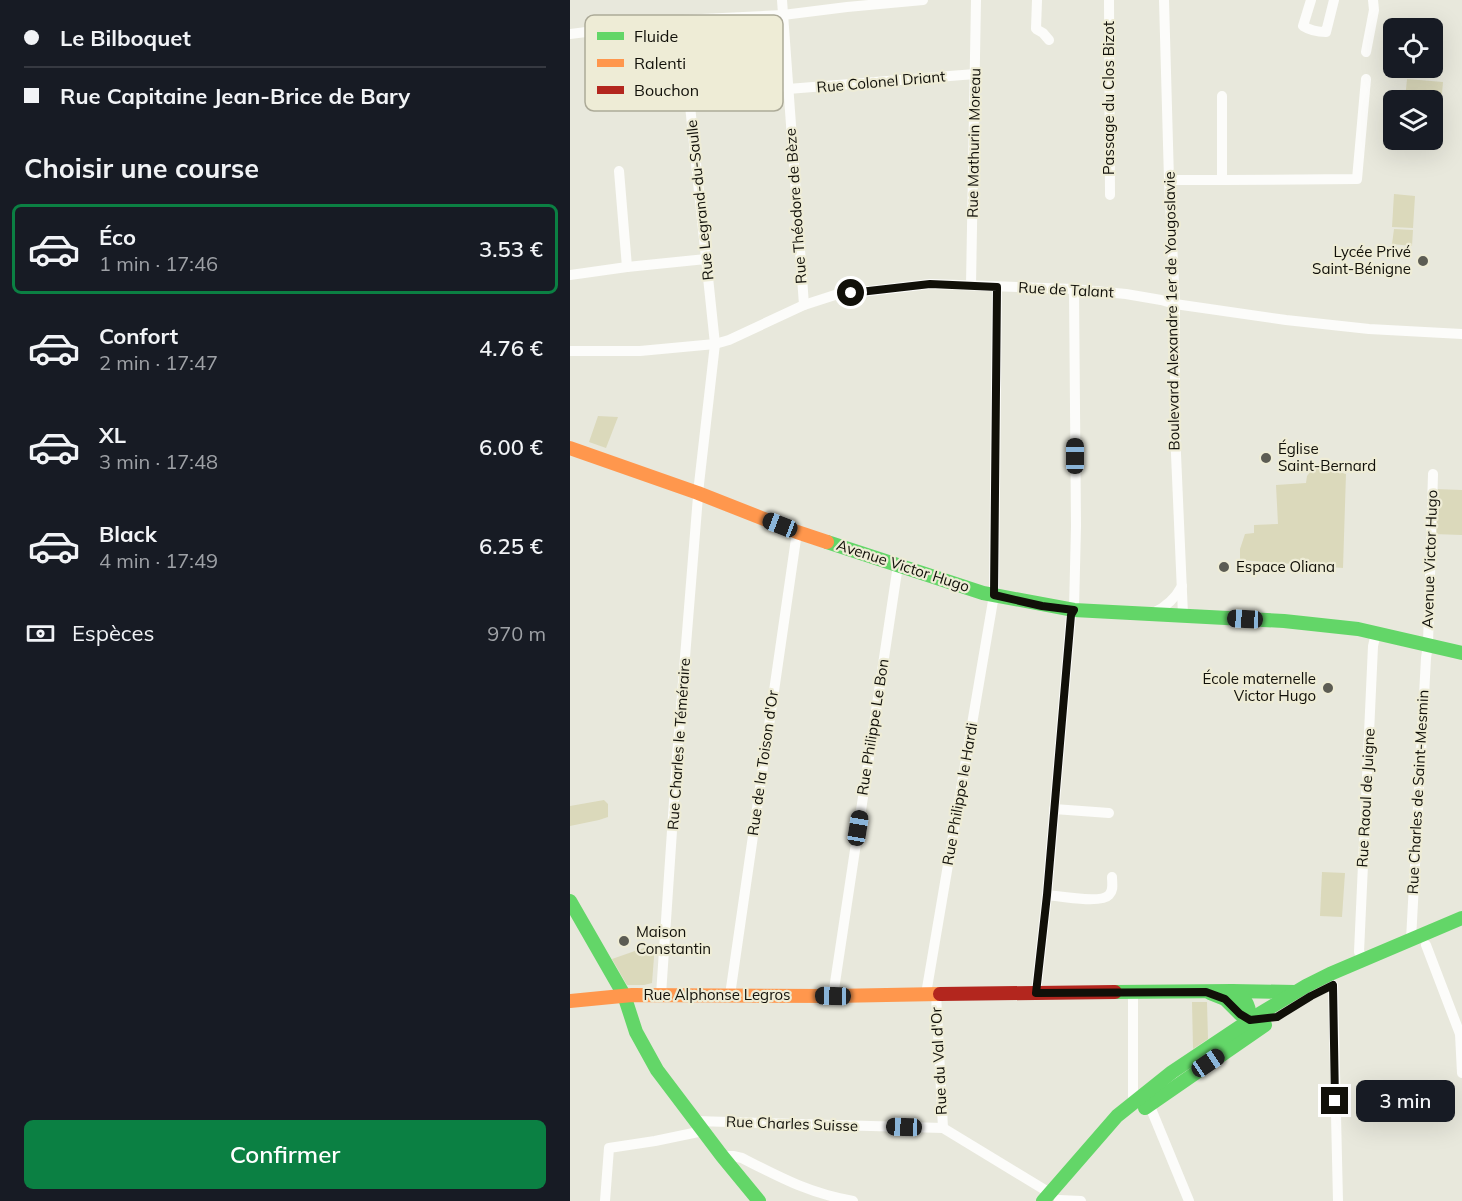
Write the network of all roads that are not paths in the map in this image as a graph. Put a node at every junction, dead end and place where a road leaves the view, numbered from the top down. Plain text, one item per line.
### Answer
1 (782, 0) edge
2 (923, 0) edge
3 (976, 0) edge
4 (1037, 0) edge
5 (1109, 0) edge
6 (1164, 0) edge
7 (1311, 0) edge
8 (1334, 0) edge
9 (1373, 0) edge
10 (847, 3) edge
11 (783, 15) junction
12 (585, 32) edge
13 (570, 34) edge
14 (1049, 40) dead end
15 (1365, 52) dead end
16 (975, 74) junction
17 (1366, 79) dead end
18 (788, 89) junction
19 (1222, 96) dead end
20 (691, 111) edge
21 (619, 171) dead end
22 (1169, 180) junction
23 (1222, 180) junction
24 (1110, 195) dead end
25 (706, 259) junction
26 (627, 267) junction
27 (570, 275) edge
28 (971, 285) junction
29 (997, 287) junction
30 (1074, 289) junction
31 (1175, 304) junction
32 (804, 305) junction
33 (1462, 334) edge
34 (715, 344) junction
35 (570, 351) edge
36 (570, 448) edge
37 (1433, 474) dead end
38 (698, 493) junction
39 (798, 532) junction
40 (898, 565) junction
41 (1182, 585) junction
42 (994, 595) junction
43 (1074, 610) junction
44 (1153, 613) junction
45 (1183, 615) junction
46 (1376, 633) junction
47 (1428, 644) junction
48 (1462, 653) edge
49 (1054, 809) junction
50 (1108, 813) dead end
51 (1112, 877) dead end
52 (1047, 895) junction
53 (570, 901) edge
54 (1462, 918) edge
55 (1462, 929) edge
56 (1410, 939) junction
57 (1426, 945) junction
58 (1365, 960) junction
59 (1333, 985) junction
60 (1133, 992) junction
61 (1294, 992) junction
62 (1036, 993) junction
63 (931, 994) junction
64 (661, 995) junction
65 (729, 995) junction
66 (624, 996) junction
67 (833, 996) junction
68 (1231, 997) junction
69 (570, 1001) edge
70 (1277, 1017) junction
71 (1250, 1020) junction
72 (1224, 1037) junction
73 (1462, 1073) edge
74 (1180, 1082) junction
75 (1133, 1102) junction
76 (1149, 1104) junction
77 (699, 1126) junction
78 (943, 1128) junction
79 (722, 1156) junction
80 (1052, 1199) edge
81 (605, 1201) edge
82 (759, 1201) edge
83 (853, 1201) edge
84 (1081, 1201) edge
85 (1189, 1201) edge
86 (1338, 1201) edge

1 - 11 street, Rue Théodore de Bèze
2 - 10 street
3 - 16 street, Rue Mathurin Moreau
4 - 14 street
5 - 24 street, Passage du Clos Bizot
6 - 22 street, Boulevard Alexandre 1er de Yougoslavie
7 - 8 street
9 - 15 street
10 - 11 street
11 - 18 street, Rue Théodore de Bèze
12 - 13 street
16 - 18 street, Rue Colonel Driant
16 - 28 street, Rue Mathurin Moreau
17 - 23 street
18 - 32 street, Rue Théodore de Bèze
19 - 23 street
20 - 25 street, Rue Legrand-du-Saulle
21 - 26 street
22 - 23 street
22 - 31 street, Boulevard Alexandre 1er de Yougoslavie
25 - 26 street
25 - 34 street, Rue Legrand-du-Saulle
26 - 27 street
28 - 29 street, Rue de Talant
28 - 32 street, Rue de Talant
29 - 30 street, Rue de Talant
29 - 42 street, Rue Philippe le Hardi
30 - 31 street, Rue de Talant
30 - 43 street
31 - 33 street, Rue de Talant
31 - 41 street, Boulevard Alexandre 1er de Yougoslavie
32 - 34 street, Rue de Talant
34 - 35 street, Rue de Talant
34 - 38 street, Rue Legrand-du-Saulle
36 - 38 main road, Avenue Victor Hugo
37 - 47 street, Avenue Victor Hugo
38 - 39 main road, Avenue Victor Hugo
38 - 64 street, Rue Charles le Téméraire
39 - 40 main road, Avenue Victor Hugo
39 - 65 street, Rue de la Toison d'Or
40 - 42 main road, Avenue Victor Hugo
40 - 67 street, Rue Philippe Le Bon
41 - 44 street
41 - 45 street, Boulevard Alexandre 1er de Yougoslavie
42 - 43 main road, Avenue Victor Hugo
42 - 63 street, Rue Philippe le Hardi
43 - 44 main road, Avenue Victor Hugo
43 - 49 street
44 - 45 main road, Avenue Victor Hugo
45 - 46 main road, Avenue Victor Hugo
46 - 47 main road, Avenue Victor Hugo
46 - 58 street, Rue Raoul de Juigne
47 - 48 main road, Avenue Victor Hugo
47 - 56 street, Rue Charles de Saint-Mesmin
49 - 50 street
49 - 52 street
51 - 52 street
52 - 62 street
53 - 66 main road
54 - 56 main road
55 - 57 main road
56 - 58 main road
57 - 59 main road
57 - 73 street
58 - 61 main road
59 - 70 main road
59 - 86 street
60 - 62 main road, Rue Alphonse Legros
60 - 68 main road, Rue Alphonse Legros
60 - 75 street
61 - 68 main road, Rue Alphonse Legros
61 - 71 main road
62 - 63 main road, Rue Alphonse Legros
63 - 67 main road, Rue Alphonse Legros
63 - 78 street, Rue du Val d'Or
64 - 65 main road, Rue Alphonse Legros
64 - 66 main road, Rue Alphonse Legros
65 - 67 main road, Rue Alphonse Legros
66 - 69 main road, Rue Alphonse Legros
66 - 77 main road
68 - 71 main road, Rue Alphonse Legros
68 - 72 main road
70 - 71 main road
70 - 74 main road
71 - 72 main road
71 - 74 main road
72 - 75 main road
74 - 76 main road
75 - 80 main road
76 - 80 main road
76 - 85 street
77 - 78 street, Rue Charles Suisse
77 - 79 main road
77 - 81 street, Rue Charles Suisse
78 - 80 street, Rue Charles Suisse
79 - 82 main road
79 - 83 street
80 - 84 street, Rue Charles Suisse

